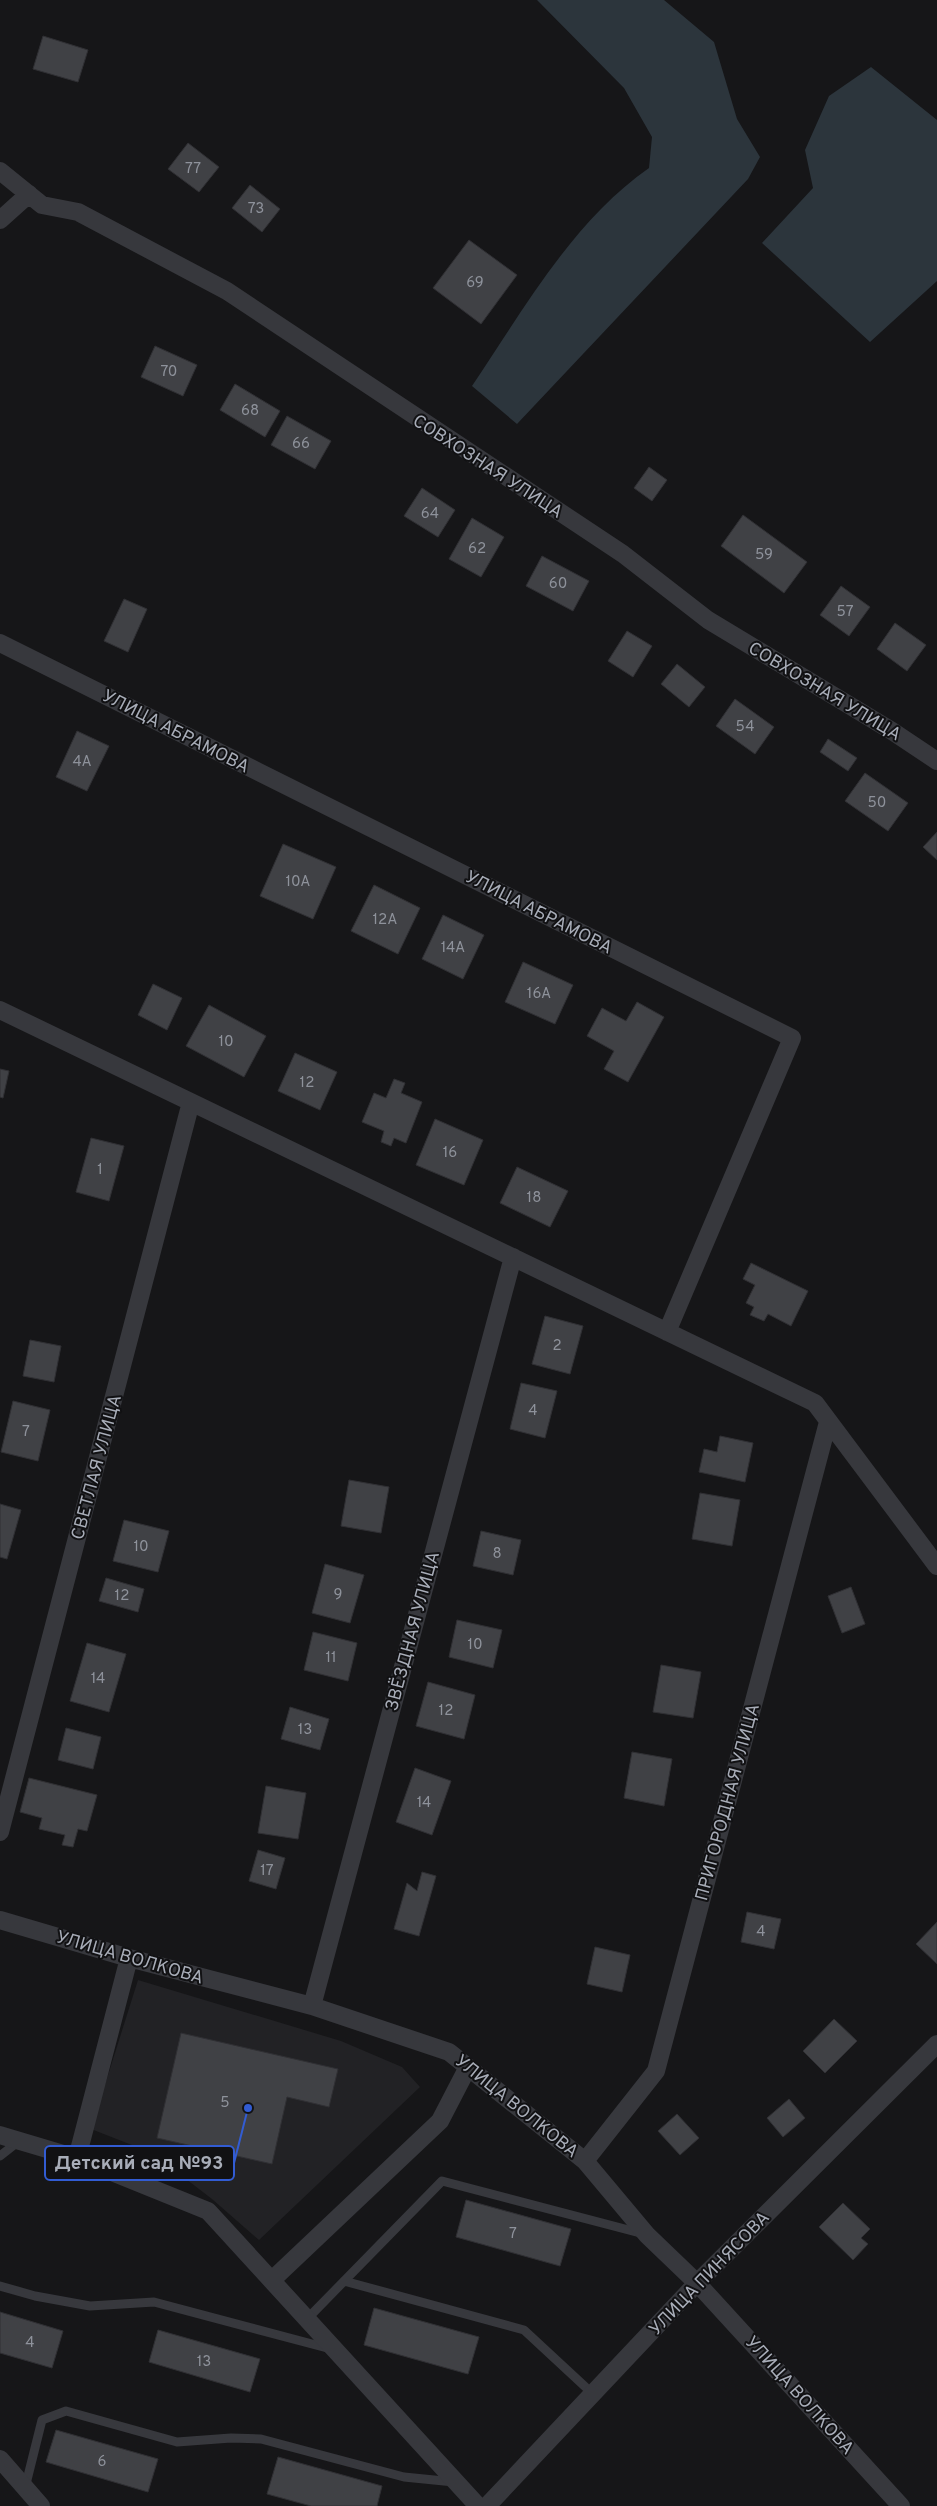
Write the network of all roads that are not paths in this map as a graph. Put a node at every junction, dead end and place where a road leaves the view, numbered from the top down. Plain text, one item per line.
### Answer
1 (0, 171) edge
2 (29, 194) junction
3 (0, 220) edge
4 (0, 643) edge
5 (937, 761) edge
6 (0, 1010) edge
7 (191, 1102) junction
8 (513, 1257) junction
9 (667, 1332) junction
10 (828, 1422) junction
11 (937, 1566) edge
12 (0, 1832) edge
13 (0, 1920) edge
14 (130, 1958) junction
15 (312, 2006) junction
16 (937, 2044) edge
17 (468, 2067) junction
18 (0, 2135) edge
19 (19, 2141) junction
20 (0, 2156) edge
21 (77, 2158) junction
22 (586, 2161) junction
23 (647, 2235) junction
24 (272, 2280) junction
25 (344, 2281) junction
26 (697, 2283) junction
27 (0, 2286) edge
28 (307, 2319) junction
29 (338, 2351) junction
30 (593, 2394) junction
31 (0, 2460) edge
32 (457, 2482) junction
33 (25, 2488) junction
34 (41, 2506) edge
35 (478, 2506) edge
36 (487, 2506) edge
37 (901, 2506) edge

1 - 2 street, СОВХОЗНАЯ УЛИЦА
2 - 3 street
2 - 5 street, СОВХОЗНАЯ УЛИЦА
4 - 9 street, УЛИЦА АБРАМОВА
6 - 7 street
7 - 8 street
7 - 12 street, СВЕТЛАЯ УЛИЦА
8 - 9 street
8 - 15 street, ЗВЁЗДНАЯ УЛИЦА
9 - 10 street
10 - 11 street
10 - 22 street, ПРИГОРОДНАЯ УЛИЦА
13 - 14 street, УЛИЦА ВОЛКОВА
14 - 15 street, УЛИЦА ВОЛКОВА
14 - 21 street
15 - 17 street, УЛИЦА ВОЛКОВА
16 - 26 street, УЛИЦА ПИНЯСОВА
17 - 22 street, УЛИЦА ВОЛКОВА
17 - 24 street
18 - 19 street
19 - 20 lane
19 - 21 street
21 - 24 street
22 - 23 street, УЛИЦА ВОЛКОВА
23 - 25 lane
23 - 26 street, УЛИЦА ВОЛКОВА
24 - 28 street
25 - 28 lane
25 - 30 lane
26 - 30 street, УЛИЦА ПИНЯСОВА
26 - 37 street, УЛИЦА ВОЛКОВА
27 - 29 lane
28 - 29 street
29 - 32 street
30 - 36 street, УЛИЦА ПИНЯСОВА
31 - 33 street
32 - 33 lane
32 - 35 street
33 - 34 street

